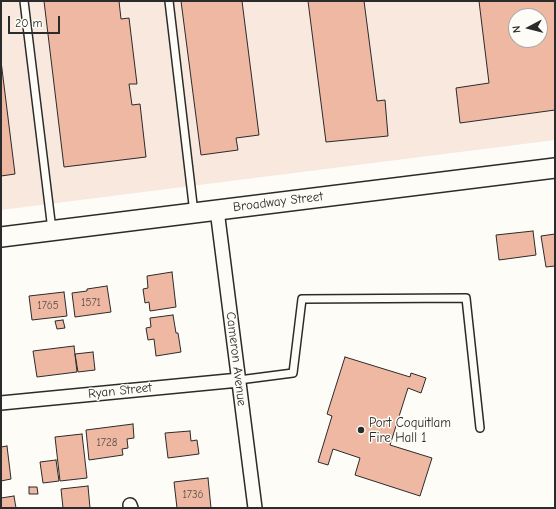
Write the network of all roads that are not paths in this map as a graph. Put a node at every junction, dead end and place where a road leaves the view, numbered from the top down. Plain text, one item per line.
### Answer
1 (24, 1) edge
2 (169, 1) edge
3 (555, 168) edge
4 (217, 210) junction
5 (194, 213) junction
6 (52, 230) junction
7 (1, 237) edge
8 (238, 380) junction
9 (1, 403) edge
10 (480, 428) dead end
11 (255, 508) edge

1 - 6 lane
2 - 5 lane
3 - 4 main road, Broadway Street
4 - 5 main road, Broadway Street
4 - 8 street, Cameron Avenue
5 - 6 main road, Broadway Street
6 - 7 main road, Broadway Street
8 - 9 street, Ryan Street
8 - 10 lane
8 - 11 street, Cameron Avenue

